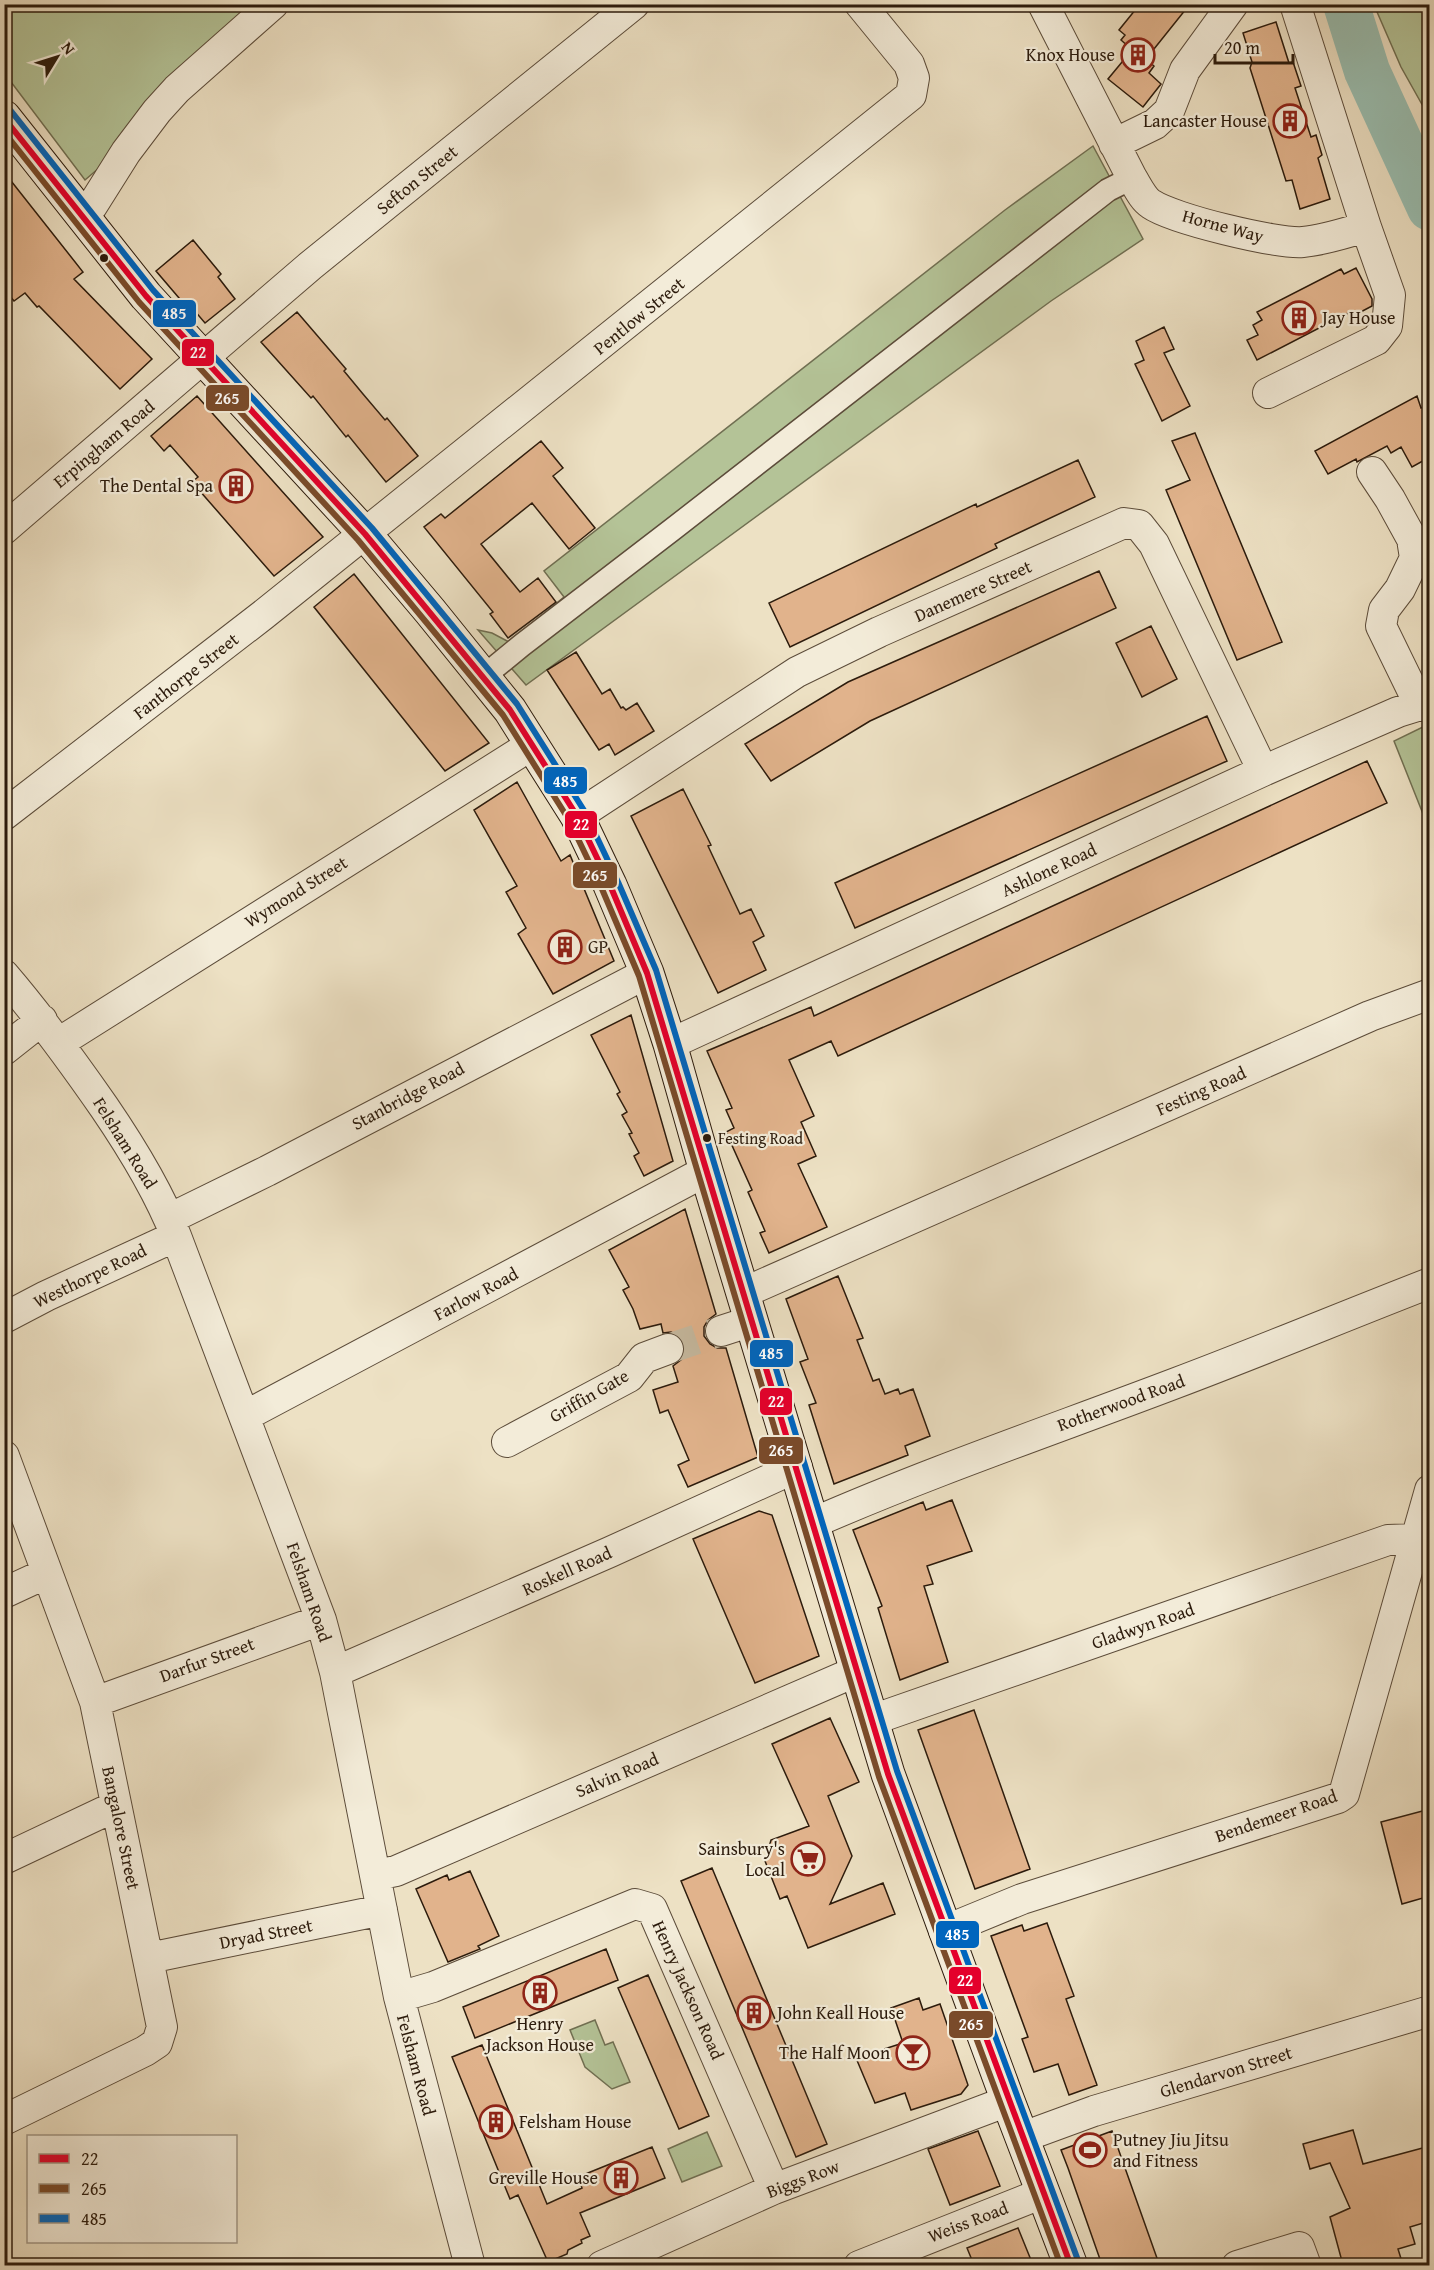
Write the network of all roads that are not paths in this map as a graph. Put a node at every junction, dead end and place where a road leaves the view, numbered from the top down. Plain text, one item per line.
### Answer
1 (273, 4) edge
2 (634, 4) edge
3 (860, 4) edge
4 (1043, 4) edge
5 (1233, 4) edge
6 (1295, 4) edge
7 (4, 117) edge
8 (1114, 144) junction
9 (1132, 178) junction
10 (82, 216) junction
11 (1366, 227) junction
12 (203, 359) junction
13 (1268, 393) dead end
14 (1372, 472) dead end
15 (4, 529) edge
16 (365, 534) junction
17 (1421, 534) edge
18 (483, 677) junction
19 (1425, 704) edge
20 (533, 744) junction
21 (1263, 771) junction
22 (4, 815) edge
23 (577, 816) junction
24 (647, 974) junction
25 (4, 975) edge
26 (1430, 994) edge
27 (51, 1031) junction
28 (670, 1044) junction
29 (4, 1050) edge
30 (706, 1171) junction
31 (173, 1228) junction
32 (1430, 1283) edge
33 (747, 1307) junction
34 (4, 1318) edge
35 (721, 1330) tunnel mouth
36 (668, 1349) tunnel mouth
37 (245, 1416) junction
38 (507, 1442) dead end
39 (4, 1456) edge
40 (797, 1467) junction
41 (1430, 1490) edge
42 (813, 1523) junction
43 (1416, 1539) junction
44 (47, 1573) junction
45 (4, 1593) edge
46 (321, 1620) junction
47 (857, 1671) junction
48 (335, 1672) junction
49 (95, 1702) junction
50 (872, 1720) junction
51 (116, 1806) junction
52 (4, 1859) edge
53 (376, 1875) junction
54 (382, 1910) junction
55 (944, 1931) junction
56 (149, 1958) junction
57 (399, 1997) junction
58 (1430, 2011) edge
59 (1008, 2101) junction
60 (4, 2120) edge
61 (1023, 2136) junction
62 (774, 2189) junction
63 (1043, 2193) junction
64 (470, 2265) edge
65 (602, 2265) edge
66 (859, 2265) edge
67 (1071, 2265) edge
68 (1237, 2265) edge
69 (1306, 2265) edge

1 - 10 street
2 - 12 street, Sefton Street
3 - 16 street, Pentlow Street
4 - 8 street, Horne Way
5 - 8 street
6 - 11 street
7 - 10 main road
8 - 9 street, Horne Way
9 - 11 street, Horne Way
9 - 18 street
10 - 12 main road
11 - 13 street
12 - 15 street, Erpingham Road
12 - 16 main road
14 - 17 street
16 - 18 main road
16 - 22 street, Fanthorpe Street
17 - 19 street
18 - 20 main road
19 - 21 street, Ashlone Road
20 - 23 main road
20 - 27 street, Wymond Street
21 - 23 street, Danemere Street
21 - 28 street, Ashlone Road
23 - 24 main road
24 - 28 main road
24 - 31 street, Stanbridge Road
25 - 27 street, Felsham Road
26 - 33 street, Festing Road
27 - 29 street, Wymond Street
27 - 31 street, Felsham Road
28 - 30 main road
30 - 33 main road
30 - 37 street, Farlow Road
31 - 34 street, Westhorpe Road
31 - 37 street, Felsham Road
32 - 42 street, Rotherwood Road
33 - 35 street
33 - 40 main road
36 - 38 street, Griffin Gate
37 - 46 street, Felsham Road
39 - 44 street, Bangalore Street
40 - 42 main road
40 - 48 street, Roskell Road
41 - 43 street, Bendemeer Road
42 - 47 main road
43 - 50 street, Gladwyn Road
43 - 55 street, Bendemeer Road
44 - 45 street
44 - 49 street, Bangalore Street
46 - 48 street, Felsham Road
46 - 49 street, Darfur Street
47 - 50 main road
47 - 53 street, Salvin Road
48 - 53 street, Felsham Road
49 - 51 street, Bangalore Street
50 - 55 main road
51 - 52 street
51 - 56 street, Bangalore Street
53 - 54 street, Felsham Road
54 - 56 street, Dryad Street
54 - 57 street, Felsham Road
55 - 59 main road
56 - 60 street, Bangalore Street
57 - 62 street, Henry Jackson Road
57 - 64 street, Felsham Road
58 - 61 street, Glendarvon Street
59 - 61 main road
59 - 62 street, Biggs Row
61 - 63 main road
62 - 65 street, Biggs Row
63 - 66 street, Weiss Road
63 - 67 main road
68 - 69 street

